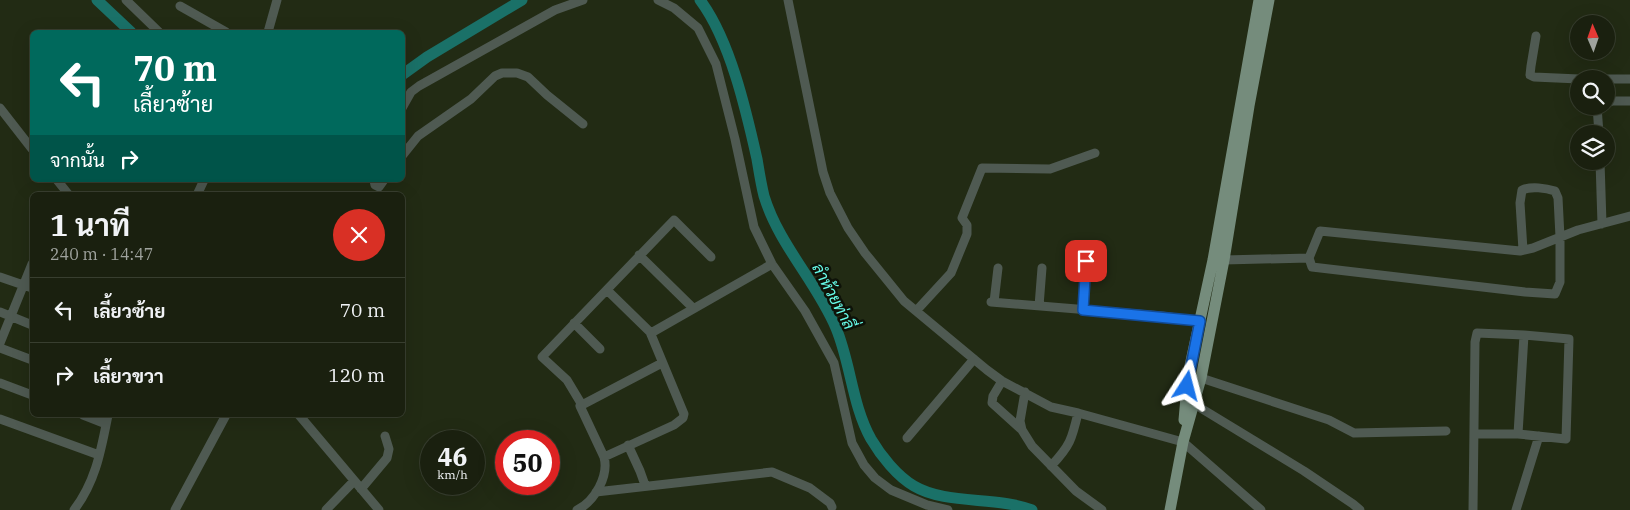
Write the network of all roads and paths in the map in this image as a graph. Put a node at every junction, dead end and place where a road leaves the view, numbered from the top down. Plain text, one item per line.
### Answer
1 (126, 0) edge
2 (277, 0) edge
3 (583, 0) edge
4 (658, 0) edge
5 (788, 0) edge
6 (1259, 0) edge
7 (1269, 0) edge
8 (180, 6) dead end
9 (158, 30) edge
10 (222, 30) edge
11 (269, 30) edge
12 (1536, 36) dead end
13 (1570, 79) edge
14 (1615, 79) edge
15 (1630, 79) edge
16 (1615, 101) edge
17 (1630, 101) edge
18 (405, 103) edge
19 (0, 108) edge
20 (583, 124) dead end
21 (30, 146) edge
22 (405, 152) edge
23 (1095, 153) dead end
24 (1600, 170) edge
25 (374, 182) edge
26 (383, 182) edge
27 (1630, 216) edge
28 (1602, 224) junction
29 (1560, 237) junction
30 (1523, 250) junction
31 (639, 255) junction
32 (711, 257) dead end
33 (1309, 258) junction
34 (1224, 260) junction
35 (1086, 261) dead end
36 (772, 264) junction
37 (998, 268) dead end
38 (1042, 268) dead end
39 (0, 277) edge
40 (28, 287) edge
41 (607, 290) junction
42 (1039, 306) junction
43 (693, 308) junction
44 (1083, 310) junction
45 (916, 311) junction
46 (0, 312) edge
47 (10, 316) junction
48 (1200, 321) junction
49 (30, 324) edge
50 (574, 324) junction
51 (651, 334) junction
52 (1524, 335) junction
53 (0, 343) edge
54 (0, 348) edge
55 (600, 349) dead end
56 (30, 359) edge
57 (974, 359) junction
58 (662, 363) junction
59 (1201, 378) junction
60 (1002, 381) junction
61 (0, 383) edge
62 (1025, 392) junction
63 (30, 394) edge
64 (1194, 404) junction
65 (582, 405) junction
66 (1078, 413) junction
67 (93, 417) edge
68 (225, 417) edge
69 (301, 417) edge
70 (0, 419) edge
71 (107, 420) edge
72 (1022, 430) junction
73 (1446, 431) dead end
74 (1474, 434) junction
75 (1518, 434) junction
76 (385, 436) dead end
77 (1539, 436) junction
78 (907, 438) dead end
79 (1183, 442) junction
80 (628, 445) junction
81 (99, 456) junction
82 (604, 457) junction
83 (1051, 466) junction
84 (354, 481) junction
85 (645, 485) junction
86 (361, 489) junction
87 (596, 492) junction
88 (833, 509) edge
89 (74, 510) edge
90 (175, 510) edge
91 (326, 510) edge
92 (379, 510) edge
93 (577, 510) edge
94 (948, 510) edge
95 (1102, 510) edge
96 (1170, 510) edge
97 (1261, 510) edge
98 (1360, 510) edge
99 (1474, 510) edge
100 (1516, 510) edge

1 - 9 street
2 - 11 street
3 - 18 street
4 - 36 street
5 - 45 street
6 - 48 main road
7 - 34 main road
8 - 10 street
12 - 13 street
14 - 15 street
16 - 17 street
19 - 21 street
20 - 22 street
23 - 45 street
24 - 28 street
25 - 26 street
27 - 28 street
28 - 29 street
29 - 30 street
29 - 30 street
29 - 33 street
30 - 33 street
31 - 32 street
31 - 41 street
31 - 43 street
33 - 34 street
34 - 59 main road
35 - 44 street
36 - 43 street
36 - 94 street
37 - 42 street
38 - 42 street
39 - 40 street
40 - 47 street
41 - 50 street
41 - 51 street
42 - 44 street
43 - 51 street
44 - 48 street
45 - 57 street
46 - 47 street
47 - 49 street
47 - 53 street
48 - 79 main road
50 - 55 street
50 - 65 street
51 - 58 street
52 - 74 street
52 - 75 street
52 - 77 street
54 - 56 street
57 - 60 street
57 - 78 street
58 - 65 street
58 - 80 street
59 - 64 main road
59 - 73 street
60 - 62 street
60 - 72 street
61 - 63 street
62 - 66 street
62 - 72 street
64 - 79 main road
64 - 98 street
65 - 82 street
66 - 79 street
66 - 83 street
67 - 71 street
68 - 90 street
69 - 84 street
70 - 81 street
71 - 81 street
72 - 83 street
74 - 75 street
74 - 99 street
75 - 77 street
76 - 86 street
77 - 100 street
79 - 96 main road
79 - 97 street
80 - 82 street
80 - 85 street
81 - 89 street
82 - 87 street
83 - 95 street
84 - 86 street
84 - 91 street
85 - 87 street
85 - 88 street
86 - 92 street
87 - 93 street

